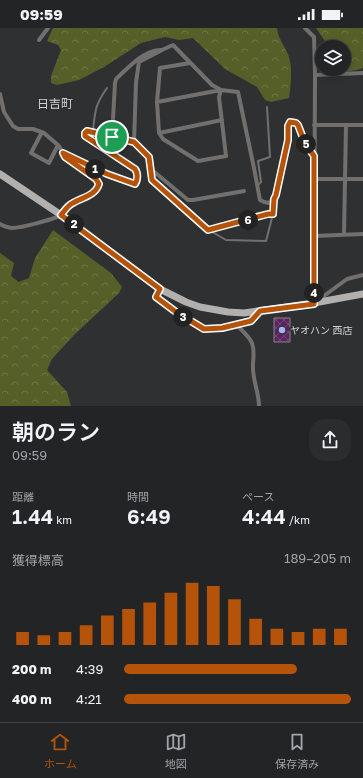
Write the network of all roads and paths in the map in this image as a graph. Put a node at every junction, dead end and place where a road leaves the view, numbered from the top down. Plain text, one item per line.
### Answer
1 (48, 28) edge
2 (305, 28) edge
3 (39, 40) dead end
4 (162, 50) junction
5 (190, 63) junction
6 (351, 74) edge
7 (363, 74) edge
8 (315, 75) joint
9 (107, 88) dead end
10 (221, 90) junction
11 (0, 94) edge
12 (157, 102) junction
13 (267, 107) dead end
14 (222, 120) junction
15 (314, 125) junction
16 (346, 125) junction
17 (363, 125) edge
18 (42, 132) junction
19 (93, 132) junction
20 (159, 132) junction
21 (112, 137) junction
22 (134, 142) junction
23 (58, 145) junction
24 (63, 153) junction
25 (314, 156) junction
26 (152, 170) junction
27 (0, 174) edge
28 (314, 179) junction
29 (345, 179) junction
30 (363, 179) edge
31 (257, 186) junction
32 (244, 191) dead end
33 (274, 199) junction
34 (273, 214) junction
35 (61, 215) junction
36 (0, 224) edge
37 (208, 230) junction
38 (344, 234) junction
39 (363, 234) edge
40 (314, 236) junction
41 (363, 275) edge
42 (160, 289) junction
43 (363, 294) edge
44 (314, 304) junction
45 (260, 311) junction
46 (236, 324) junction
47 (259, 406) edge

1 - 3 street
2 - 8 street
4 - 5 street
4 - 21 street
4 - 22 street
5 - 10 street
5 - 12 street
6 - 7 street
8 - 15 street
9 - 19 lane
10 - 12 street
10 - 14 street
10 - 31 street
11 - 18 street
12 - 20 street
13 - 31 lane
14 - 20 street
14 - 20 street
15 - 16 street
15 - 25 street
16 - 17 street
16 - 29 street
18 - 23 street
18 - 23 street
19 - 21 street
19 - 24 street
21 - 22 street
22 - 26 street
23 - 24 street
24 - 35 street
25 - 28 street
25 - 33 street
26 - 32 street
26 - 37 street
27 - 35 main road
28 - 29 street
28 - 40 street
29 - 30 street
29 - 38 street
31 - 33 street
33 - 34 street
34 - 37 street
34 - 37 lane
35 - 36 street
35 - 42 main road
38 - 39 street
38 - 40 street
40 - 44 street
41 - 44 street
42 - 45 main road
42 - 46 street
43 - 44 main road
44 - 45 main road
45 - 46 street
46 - 47 street

